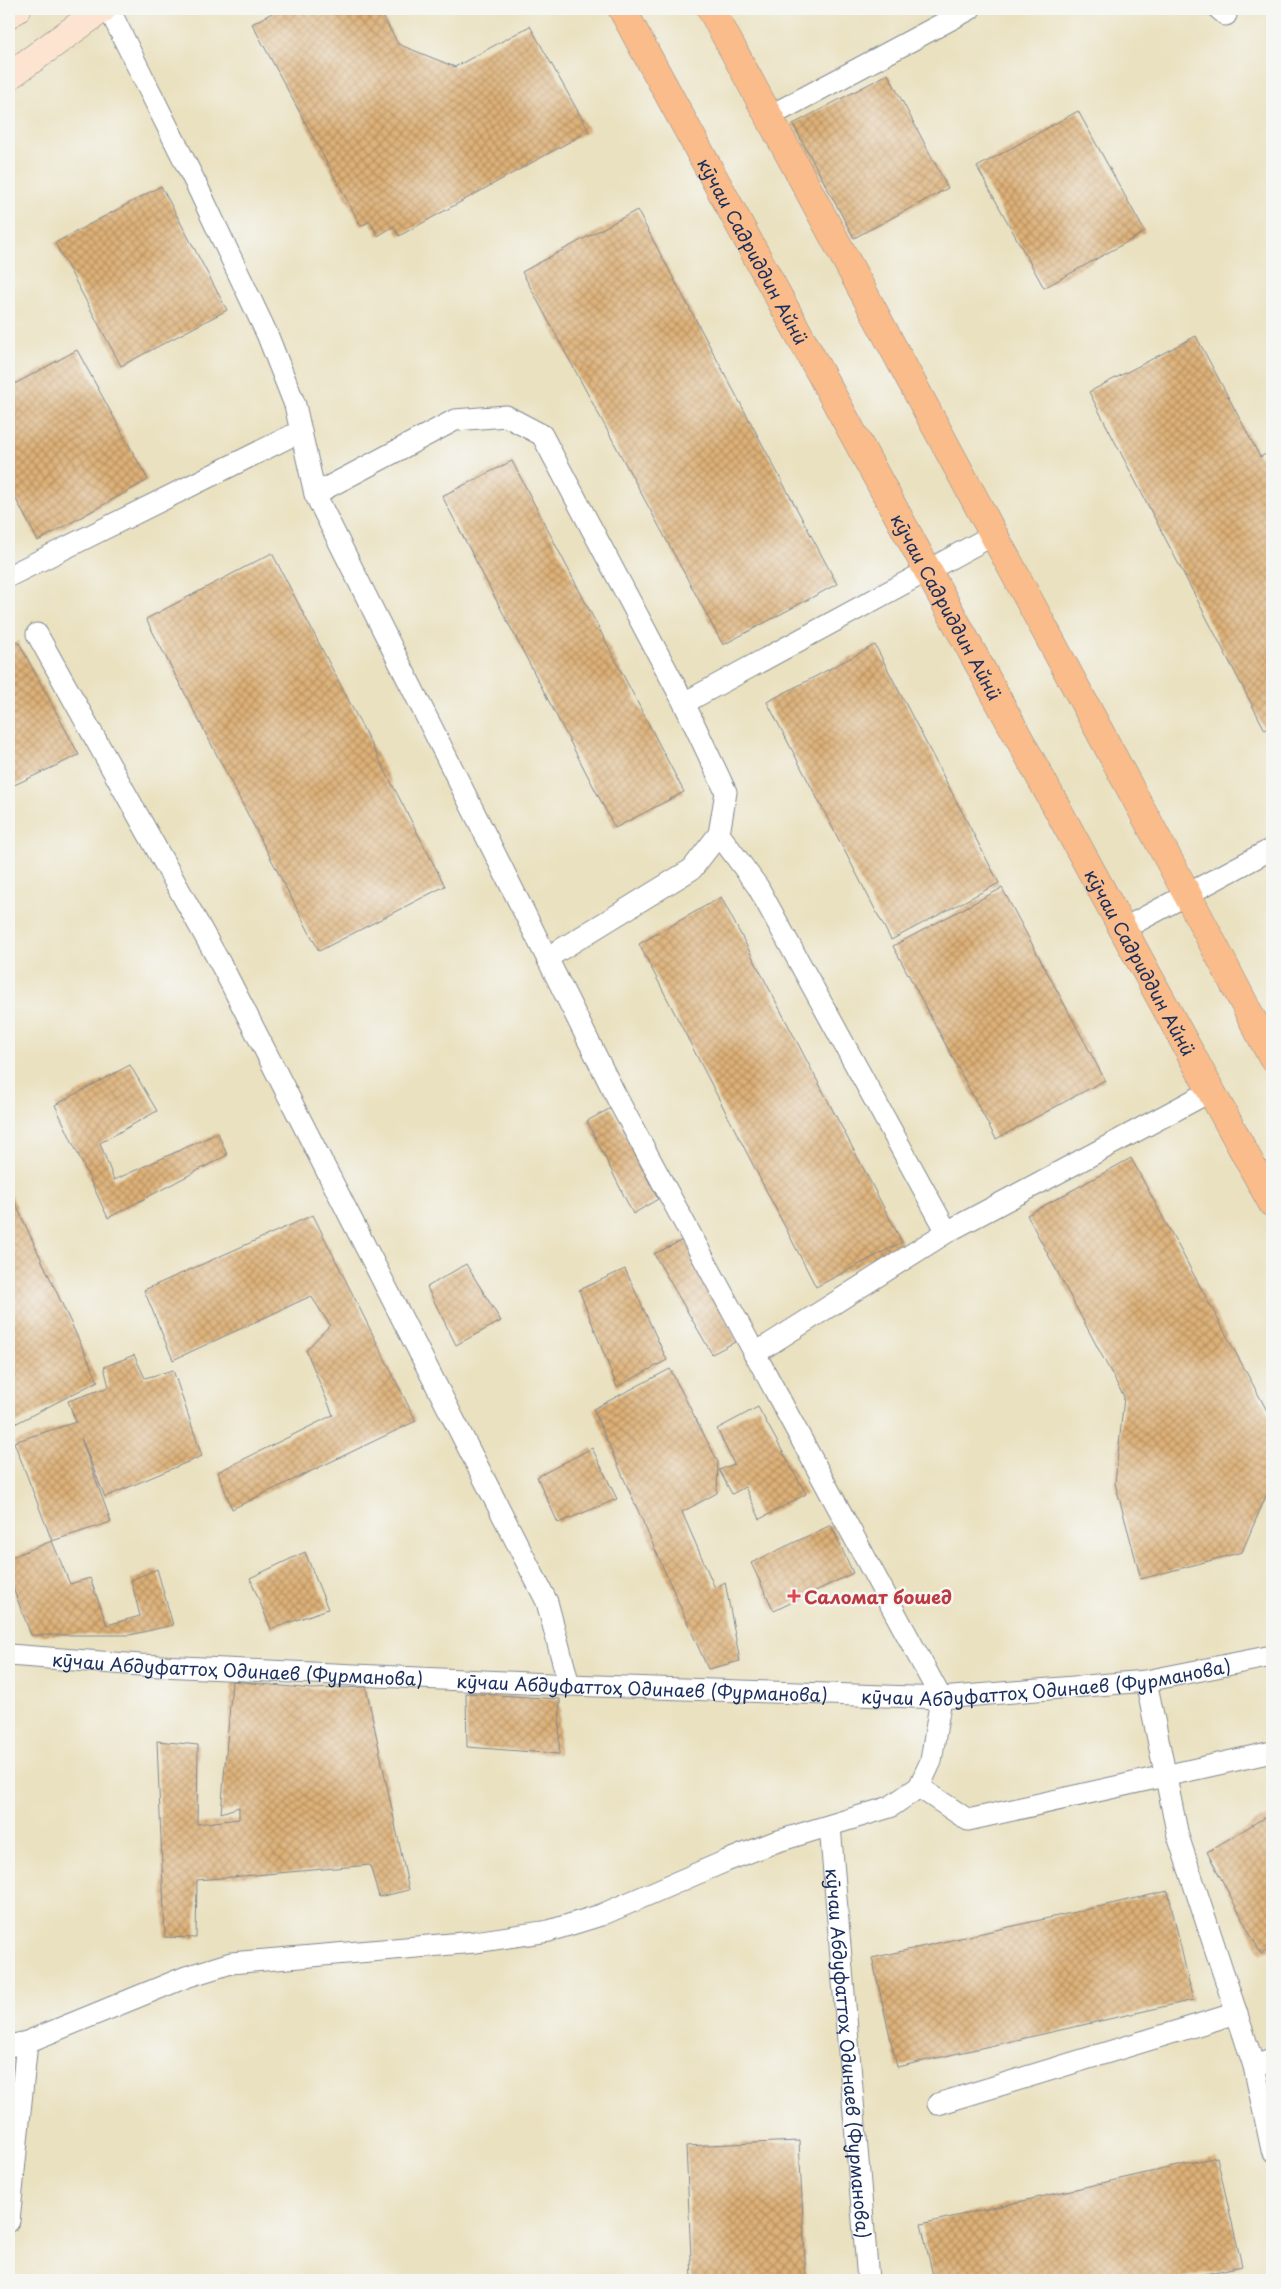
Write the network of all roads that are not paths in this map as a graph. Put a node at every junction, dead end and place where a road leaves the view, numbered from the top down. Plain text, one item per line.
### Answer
1 (18, 9) edge
2 (102, 9) edge
3 (109, 9) edge
4 (622, 9) edge
5 (711, 9) edge
6 (970, 9) edge
7 (9, 14) edge
8 (9, 76) edge
9 (768, 118) junction
10 (301, 431) junction
11 (315, 494) junction
12 (993, 535) junction
13 (929, 570) junction
14 (9, 576) edge
15 (37, 634) dead end
16 (684, 703) junction
17 (719, 834) junction
18 (1272, 851) edge
19 (1188, 894) junction
20 (1123, 929) junction
21 (547, 958) junction
22 (1272, 1056) edge
23 (1211, 1092) junction
24 (1272, 1203) edge
25 (947, 1232) junction
26 (754, 1354) junction
27 (9, 1654) edge
28 (1272, 1656) edge
29 (1146, 1682) junction
30 (569, 1685) junction
31 (941, 1698) junction
32 (1272, 1752) edge
33 (1165, 1775) junction
34 (919, 1787) junction
35 (830, 1826) junction
36 (1237, 2013) junction
37 (18, 2044) edge
38 (1263, 2063) edge
39 (938, 2104) dead end
40 (1272, 2150) edge
41 (9, 2222) edge
42 (868, 2280) edge

1 - 7 street
2 - 8 street
3 - 10 lane
4 - 13 highway, кӯчаи Садриддин Айнӣ
5 - 9 highway
6 - 9 lane
9 - 12 highway
10 - 11 lane
10 - 14 lane
11 - 16 lane
11 - 21 lane
12 - 13 lane
12 - 19 highway
13 - 16 lane
13 - 20 highway, кӯчаи Садриддин Айнӣ
15 - 30 lane
16 - 17 lane
17 - 21 lane
17 - 25 lane
18 - 19 lane
19 - 20 lane
19 - 22 highway
20 - 23 highway, кӯчаи Садриддин Айнӣ
21 - 26 lane
23 - 24 highway, кӯчаи Садриддин Айнӣ
23 - 25 lane
25 - 26 lane
26 - 31 lane
27 - 30 lane, кӯчаи Абдуфаттоҳ Одинаев (Фурманова)
28 - 29 lane, кӯчаи Абдуфаттоҳ Одинаев (Фурманова)
29 - 31 lane, кӯчаи Абдуфаттоҳ Одинаев (Фурманова)
29 - 33 lane
30 - 31 lane, кӯчаи Абдуфаттоҳ Одинаев (Фурманова)
31 - 34 lane
32 - 33 lane
33 - 34 lane
33 - 36 lane
34 - 35 lane
35 - 37 lane
35 - 42 lane, кӯчаи Абдуфаттоҳ Одинаев (Фурманова)
36 - 38 lane
36 - 39 lane
37 - 41 lane
38 - 40 lane

